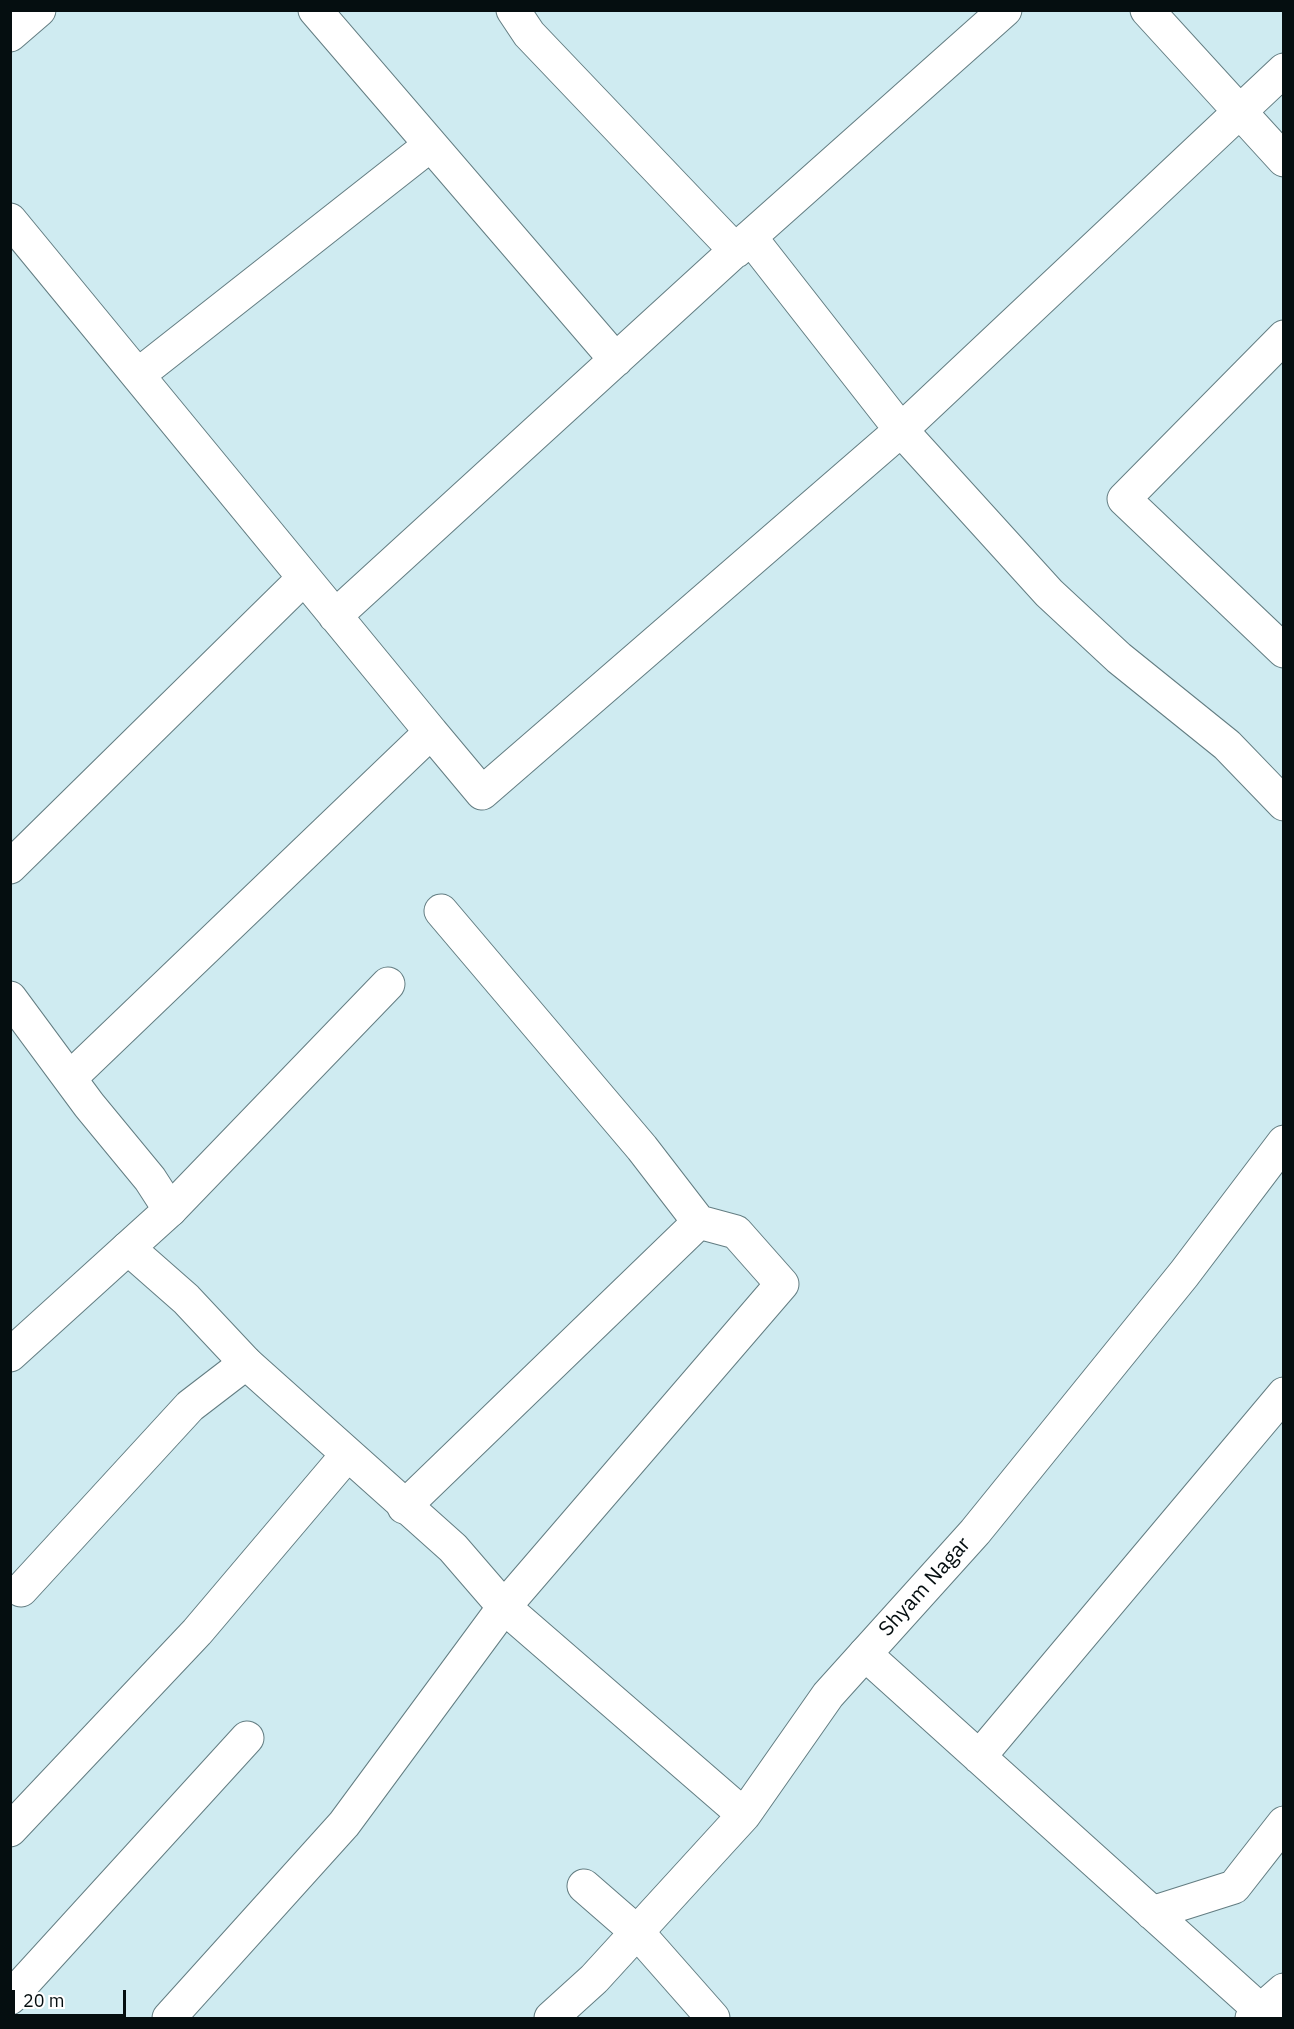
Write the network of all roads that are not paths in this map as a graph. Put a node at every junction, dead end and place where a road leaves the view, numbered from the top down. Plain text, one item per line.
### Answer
1 (39, 10) edge
2 (315, 10) edge
3 (513, 10) edge
4 (1005, 10) edge
5 (1147, 10) edge
6 (10, 35) edge
7 (1284, 70) edge
8 (1240, 112) junction
9 (429, 146) junction
10 (1284, 159) edge
11 (10, 220) edge
12 (743, 244) junction
13 (1284, 338) edge
14 (615, 360) junction
15 (138, 375) junction
16 (901, 430) junction
17 (304, 578) junction
18 (335, 616) junction
19 (1284, 651) edge
20 (430, 732) junction
21 (1284, 804) edge
22 (10, 867) edge
23 (441, 911) dead end
24 (388, 984) dead end
25 (10, 998) edge
26 (70, 1078) junction
27 (1284, 1142) edge
28 (170, 1210) junction
29 (699, 1222) junction
30 (128, 1248) junction
31 (10, 1355) edge
32 (246, 1363) junction
33 (1284, 1394) edge
34 (347, 1455) junction
35 (404, 1507) junction
36 (14, 1591) edge
37 (504, 1607) junction
38 (865, 1654) junction
39 (247, 1738) dead end
40 (979, 1757) junction
41 (744, 1815) junction
42 (1284, 1823) edge
43 (10, 1830) edge
44 (584, 1886) dead end
45 (1152, 1913) junction
46 (638, 1933) junction
47 (10, 1998) edge
48 (1266, 2009) edge
49 (169, 2019) edge
50 (551, 2019) edge
51 (713, 2019) edge

1 - 6 street
2 - 9 street
3 - 12 street
4 - 12 street
5 - 8 street
7 - 8 street
8 - 10 street
8 - 16 street
9 - 14 street
9 - 15 street
11 - 15 street
12 - 14 street
12 - 16 street
13 - 19 street
14 - 18 street
15 - 17 street
16 - 20 street
16 - 21 street
17 - 18 street
17 - 22 street
18 - 20 street
20 - 26 street
23 - 29 street
24 - 28 street
25 - 26 street
26 - 28 street
27 - 38 street, Shyam Nagar
28 - 30 street
29 - 35 street
29 - 37 street
30 - 31 street
30 - 32 street
32 - 34 street
32 - 36 street
33 - 40 street
34 - 35 street
34 - 43 street
35 - 37 street
37 - 41 street
37 - 49 street
38 - 40 street
38 - 41 street, Shyam Nagar
39 - 47 street
40 - 45 street
41 - 46 street, Shyam Nagar
42 - 45 street
44 - 46 street
45 - 48 street
46 - 50 street, Shyam Nagar
46 - 51 street

